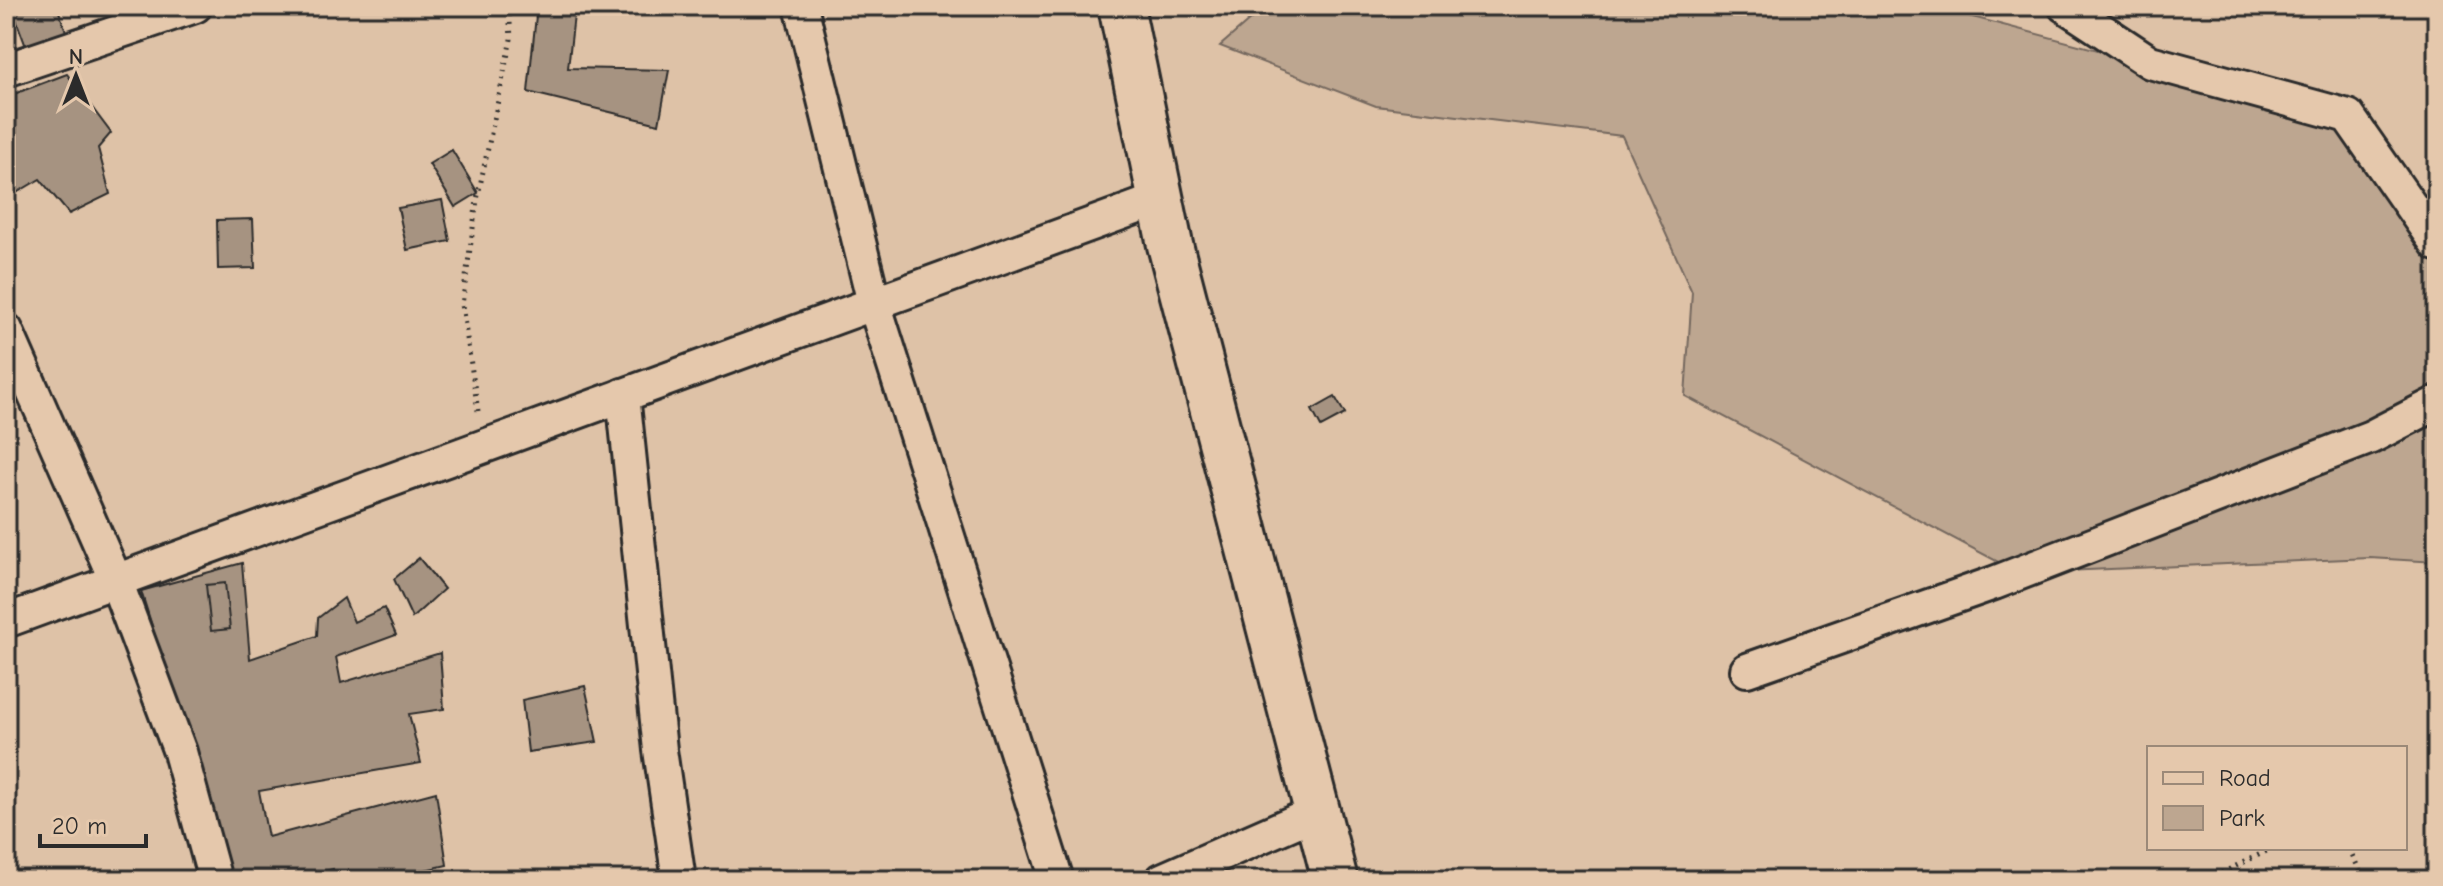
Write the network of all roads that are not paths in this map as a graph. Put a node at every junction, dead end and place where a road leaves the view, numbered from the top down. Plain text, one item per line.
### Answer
1 (195, 6) edge
2 (801, 6) edge
3 (1121, 6) edge
4 (2065, 6) edge
5 (6, 70) edge
6 (1160, 199) junction
7 (2437, 244) edge
8 (874, 303) junction
9 (6, 330) edge
10 (623, 395) junction
11 (2437, 403) edge
12 (116, 581) junction
13 (6, 621) edge
14 (1747, 670) dead end
15 (1317, 812) junction
16 (215, 880) edge
17 (679, 880) edge
18 (1057, 880) edge
19 (1162, 880) edge
20 (1335, 880) edge

1 - 5 street
2 - 8 street
3 - 6 main road
4 - 7 street
6 - 8 street
6 - 15 main road
8 - 10 street
8 - 18 street
9 - 12 street
10 - 12 street
10 - 17 street
11 - 14 street
12 - 13 street
12 - 16 street
15 - 19 street
15 - 20 main road

